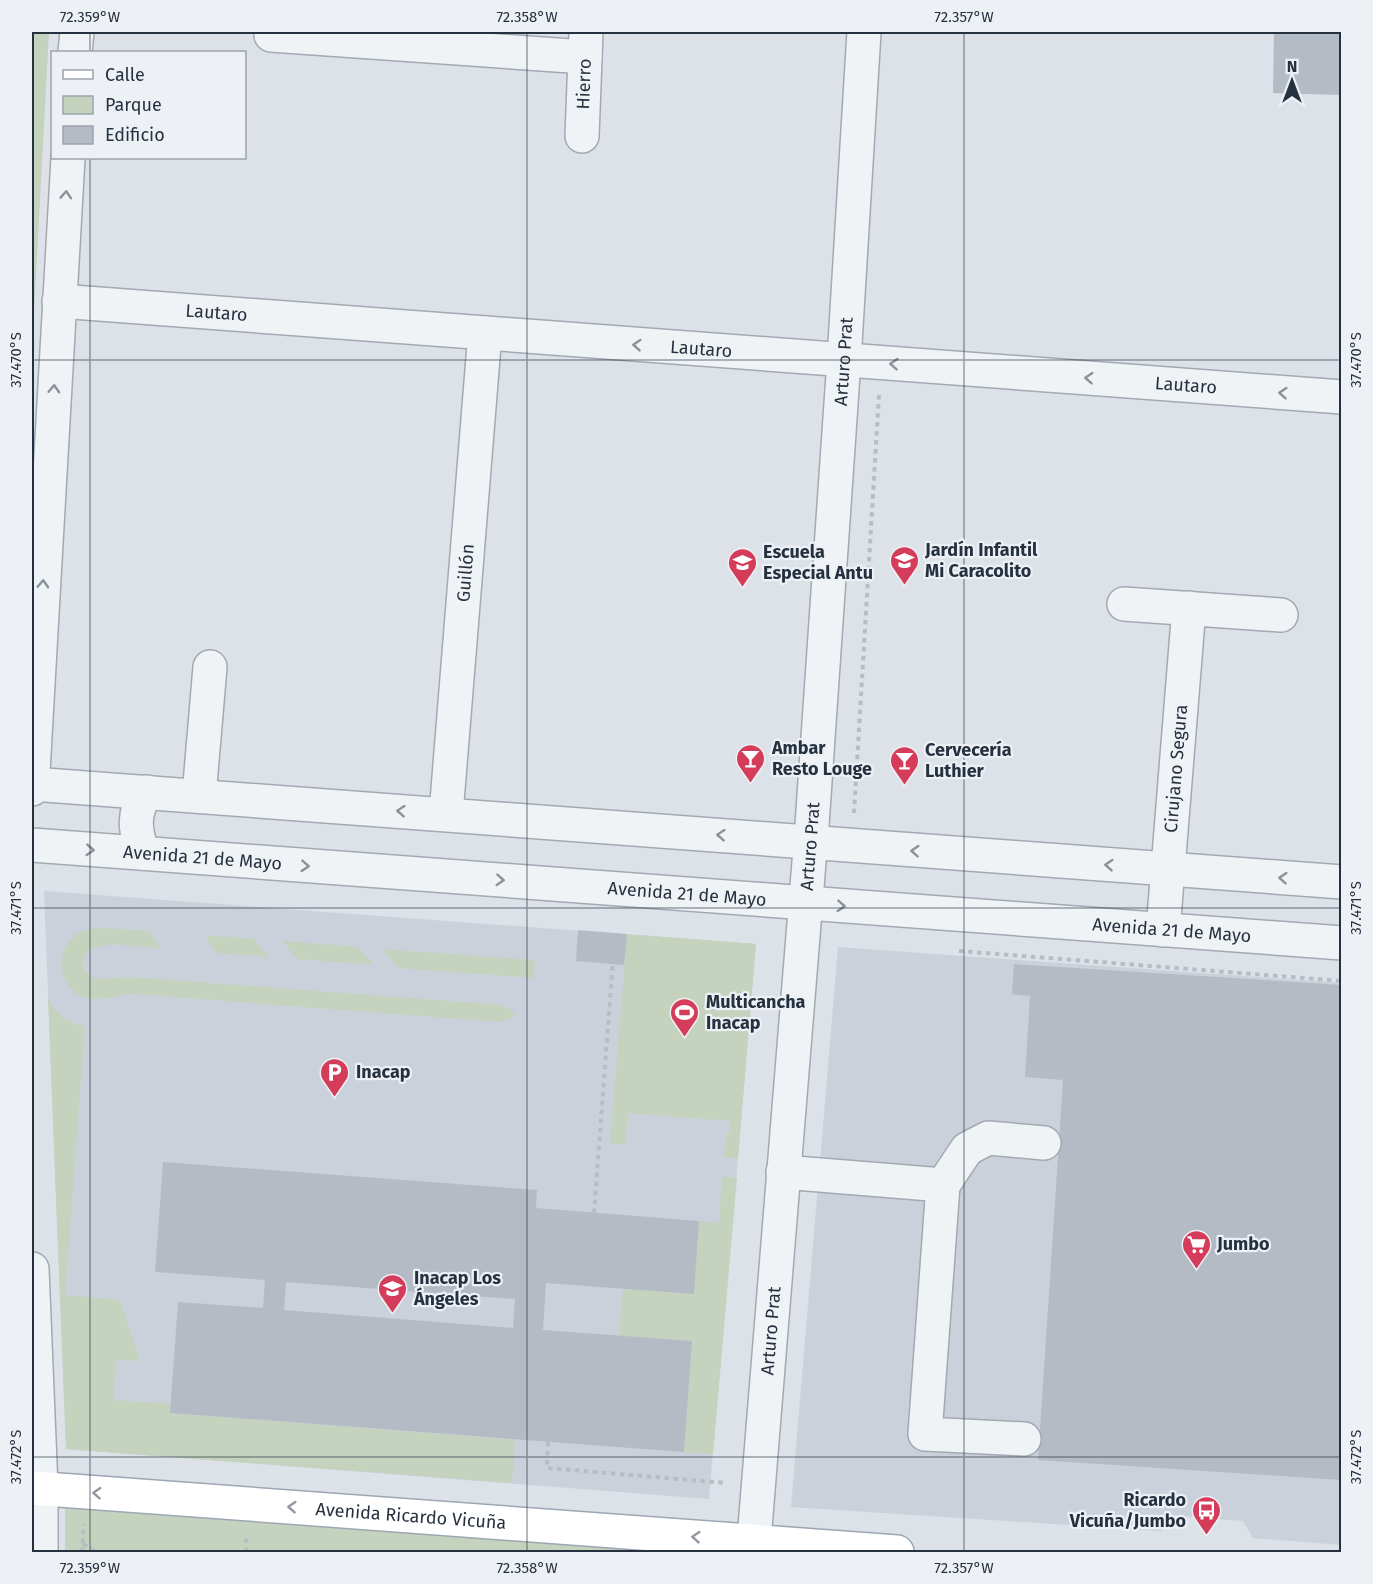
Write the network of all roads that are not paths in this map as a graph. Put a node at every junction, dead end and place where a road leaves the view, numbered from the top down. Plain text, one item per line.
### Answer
1 (77, 32) edge
2 (864, 32) edge
3 (271, 35) dead end
4 (438, 39) edge
5 (586, 44) edge
6 (75, 51) edge
7 (582, 136) dead end
8 (68, 159) edge
9 (59, 301) junction
10 (485, 333) junction
11 (844, 360) junction
12 (1341, 398) edge
13 (1124, 604) dead end
14 (1189, 608) junction
15 (1281, 615) dead end
16 (210, 668) dead end
17 (32, 786) edge
18 (147, 792) junction
19 (199, 796) junction
20 (446, 814) junction
21 (811, 843) junction
22 (32, 845) edge
23 (142, 854) junction
24 (1168, 869) junction
25 (1341, 882) edge
26 (806, 903) junction
27 (1163, 930) junction
28 (1341, 943) edge
29 (1044, 1143) dead end
30 (783, 1172) junction
31 (943, 1185) junction
32 (32, 1269) edge
33 (1024, 1439) dead end
34 (36, 1488) edge
35 (754, 1547) edge
36 (41, 1552) edge
37 (897, 1552) edge

1 - 6 street
2 - 11 street, Arturo Prat
3 - 4 street
4 - 5 street
5 - 7 street, Hierro
9 -> 8 street
9 - 10 street, Lautaro
17 -> 9 street
11 -> 10 street, Lautaro
10 - 20 street, Guillón
12 -> 11 street, Lautaro
11 - 21 street, Arturo Prat
13 - 14 street
14 - 15 street
14 - 24 street, Cirujano Segura
16 - 19 street
17 - 18 street
18 - 19 street
18 - 23 street
20 -> 19 street
21 -> 20 street
24 -> 21 street
21 - 26 street, Arturo Prat
22 -> 23 street, Avenida 21 de Mayo
23 -> 26 street, Avenida 21 de Mayo
25 -> 24 street
24 - 27 street, Cirujano Segura
26 -> 27 street, Avenida 21 de Mayo
26 - 30 street, Arturo Prat
27 - 28 street, Avenida 21 de Mayo
29 - 31 street
30 - 31 street
30 - 35 street, Arturo Prat
31 - 33 street
32 - 34 street
35 -> 34 main road, Avenida Ricardo Vicuña
34 - 36 street
35 - 37 main road, Avenida Ricardo Vicuña

